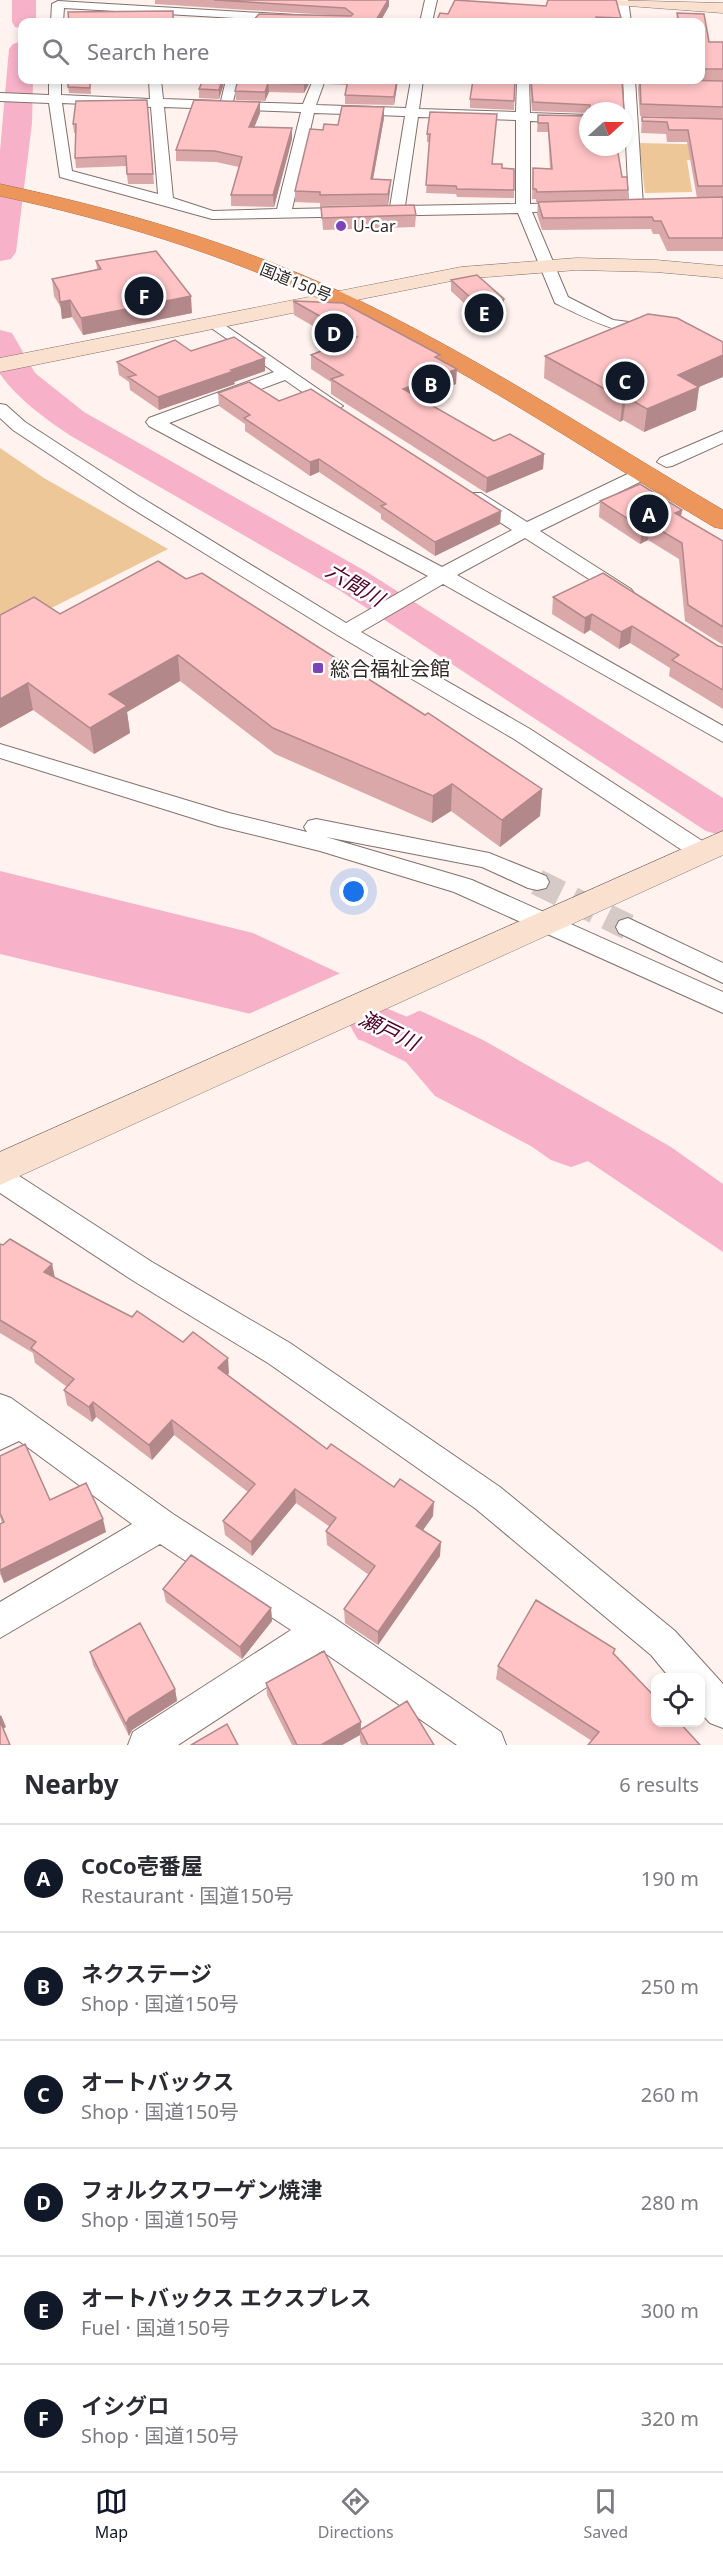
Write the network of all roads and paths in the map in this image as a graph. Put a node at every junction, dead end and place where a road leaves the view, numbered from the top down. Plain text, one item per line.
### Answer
1 (432, 0) edge
2 (615, 0) edge
3 (622, 0) edge
4 (153, 4) edge
5 (723, 8) edge
6 (57, 18) edge
7 (241, 18) edge
8 (427, 18) edge
9 (625, 18) edge
10 (53, 84) edge
11 (155, 84) edge
12 (231, 84) edge
13 (317, 84) edge
14 (416, 84) edge
15 (523, 84) edge
16 (633, 84) edge
17 (0, 97) edge
18 (48, 98) junction
19 (632, 102) edge
20 (157, 104) junction
21 (226, 106) junction
22 (308, 109) junction
23 (412, 112) junction
24 (521, 116) junction
25 (579, 119) edge
26 (633, 142) edge
27 (0, 179) edge
28 (0, 190) edge
29 (41, 193) junction
30 (166, 200) junction
31 (636, 206) edge
32 (591, 207) edge
33 (523, 208) junction
34 (397, 210) junction
35 (283, 214) junction
36 (544, 265) junction
37 (723, 272) edge
38 (362, 292) junction
39 (334, 297) junction
40 (213, 322) junction
41 (666, 332) edge
42 (0, 366) edge
43 (284, 374) junction
44 (0, 409) edge
45 (344, 413) edge
46 (723, 436) edge
47 (666, 462) junction
48 (642, 474) junction
49 (454, 484) edge
50 (723, 496) edge
51 (723, 521) edge
52 (525, 529) junction
53 (433, 580) junction
54 (644, 606) edge
55 (351, 629) junction
56 (723, 735) edge
57 (0, 751) edge
58 (266, 830) junction
59 (712, 847) edge
60 (537, 882) tunnel mouth
61 (539, 925) junction
62 (628, 927) tunnel mouth
63 (723, 974) edge
64 (723, 1003) edge
65 (1, 1172) edge
66 (7, 1422) edge
67 (161, 1525) junction
68 (0, 1621) edge
69 (322, 1630) junction
70 (690, 1673) edge
71 (705, 1690) edge
72 (723, 1710) edge
73 (146, 1745) edge
74 (488, 1745) edge

1 - 8 street
2 - 3 street
3 - 5 street
3 - 9 street
4 - 6 street
4 - 7 street
10 - 18 street
11 - 20 street
12 - 21 street
13 - 22 street
14 - 23 street
15 - 24 street
16 - 19 street
17 - 18 street
18 - 20 street
18 - 30 street
20 - 21 street
20 - 30 street
21 - 22 street
22 - 23 street
22 - 35 street
23 - 24 street
23 - 34 street
24 - 25 street
24 - 33 street
26 - 31 street
27 - 29 highway, 国道150号
28 - 29 highway, 国道150号
29 - 38 highway, 国道150号
29 - 39 highway, 国道150号
30 - 35 street
32 - 33 street
33 - 34 street
33 - 36 street
34 - 35 street
36 - 37 street
36 - 38 street
36 - 41 street
38 - 39 street
38 - 47 highway, 国道150号
39 - 40 street
39 - 48 highway, 国道150号
40 - 42 street
40 - 43 street
43 - 45 street
43 - 53 street
44 - 55 street
46 - 47 street
47 - 50 highway, 国道150号
48 - 51 highway, 国道150号
48 - 52 street
49 - 52 street
52 - 53 street
52 - 54 street
53 - 55 street
53 - 56 street
55 - 59 street
57 - 58 street
58 - 60 street
58 - 61 street
59 - 61 street
61 - 64 street
61 - 65 street
62 - 63 street
65 - 70 street
66 - 67 street
67 - 68 street
67 - 69 street
69 - 73 street
69 - 74 street
71 - 72 street

